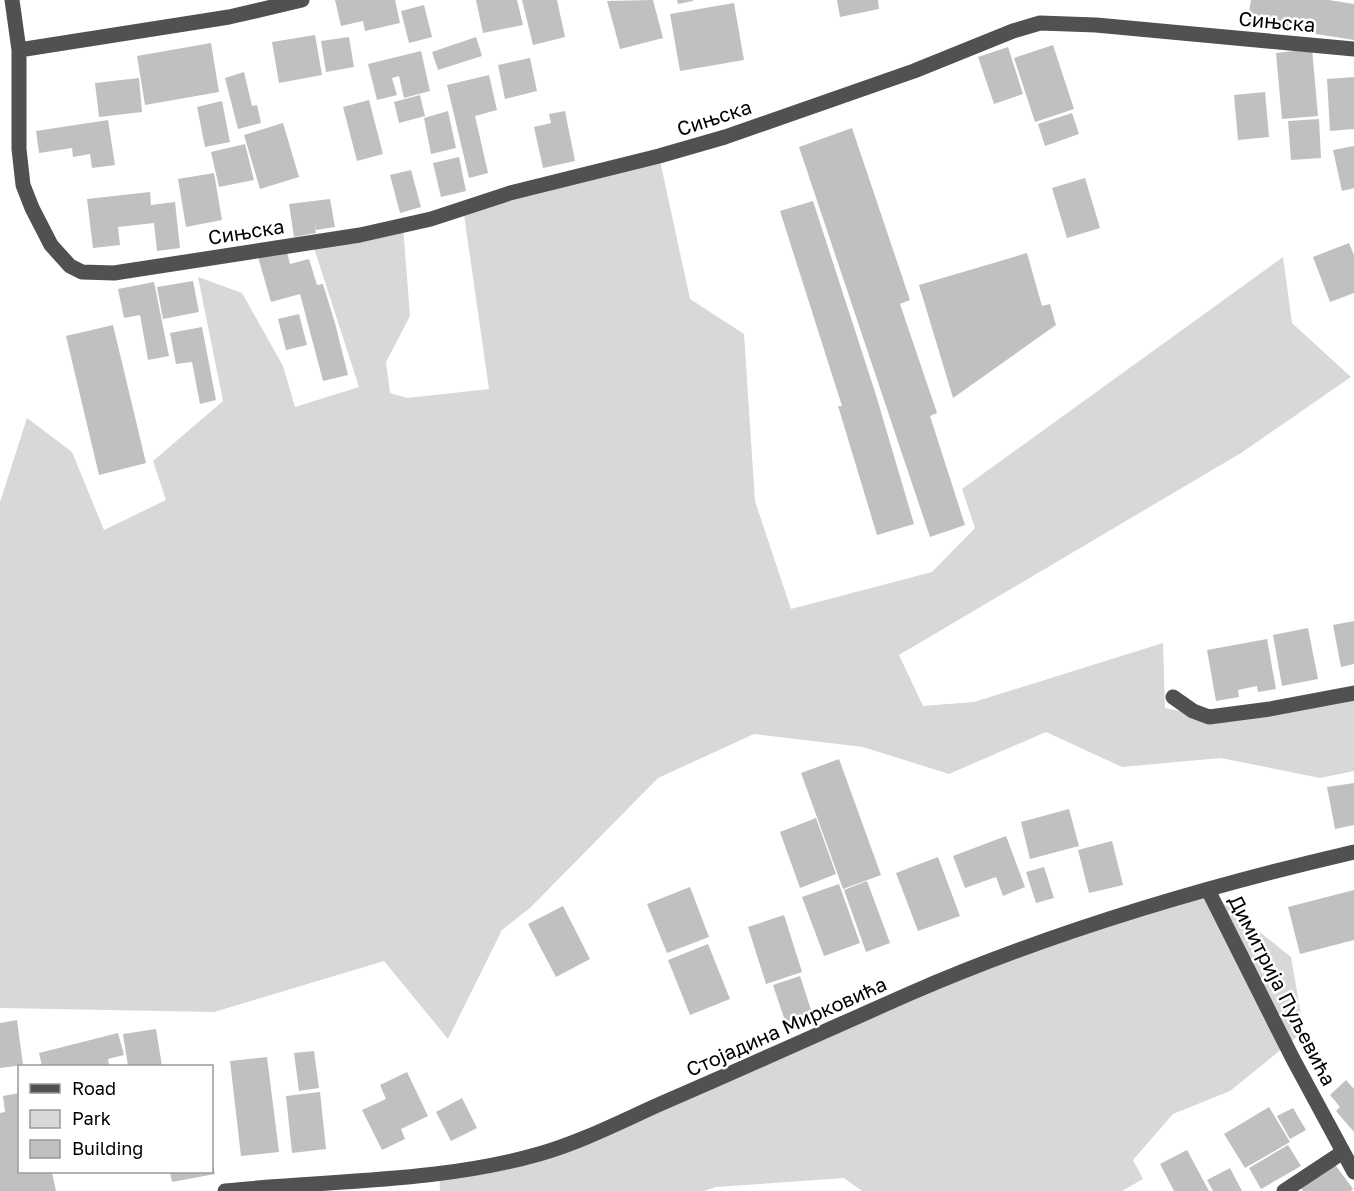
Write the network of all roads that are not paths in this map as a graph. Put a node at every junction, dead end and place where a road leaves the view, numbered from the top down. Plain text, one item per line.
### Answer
1 (12, 0) edge
2 (302, 0) edge
3 (1354, 49) edge
4 (19, 50) junction
5 (1354, 693) edge
6 (1173, 697) dead end
7 (1354, 852) edge
8 (1208, 890) junction
9 (1343, 1152) junction
10 (1354, 1172) edge
11 (225, 1191) edge
12 (1284, 1191) edge

1 - 4 street
2 - 4 street
3 - 4 street, Сињска
5 - 6 street
7 - 8 street, Стојадина Мирковића
8 - 9 street, Димитрија Пуљевића
8 - 11 street, Стојадина Мирковића
9 - 10 street, Димитрија Пуљевића
9 - 12 street

